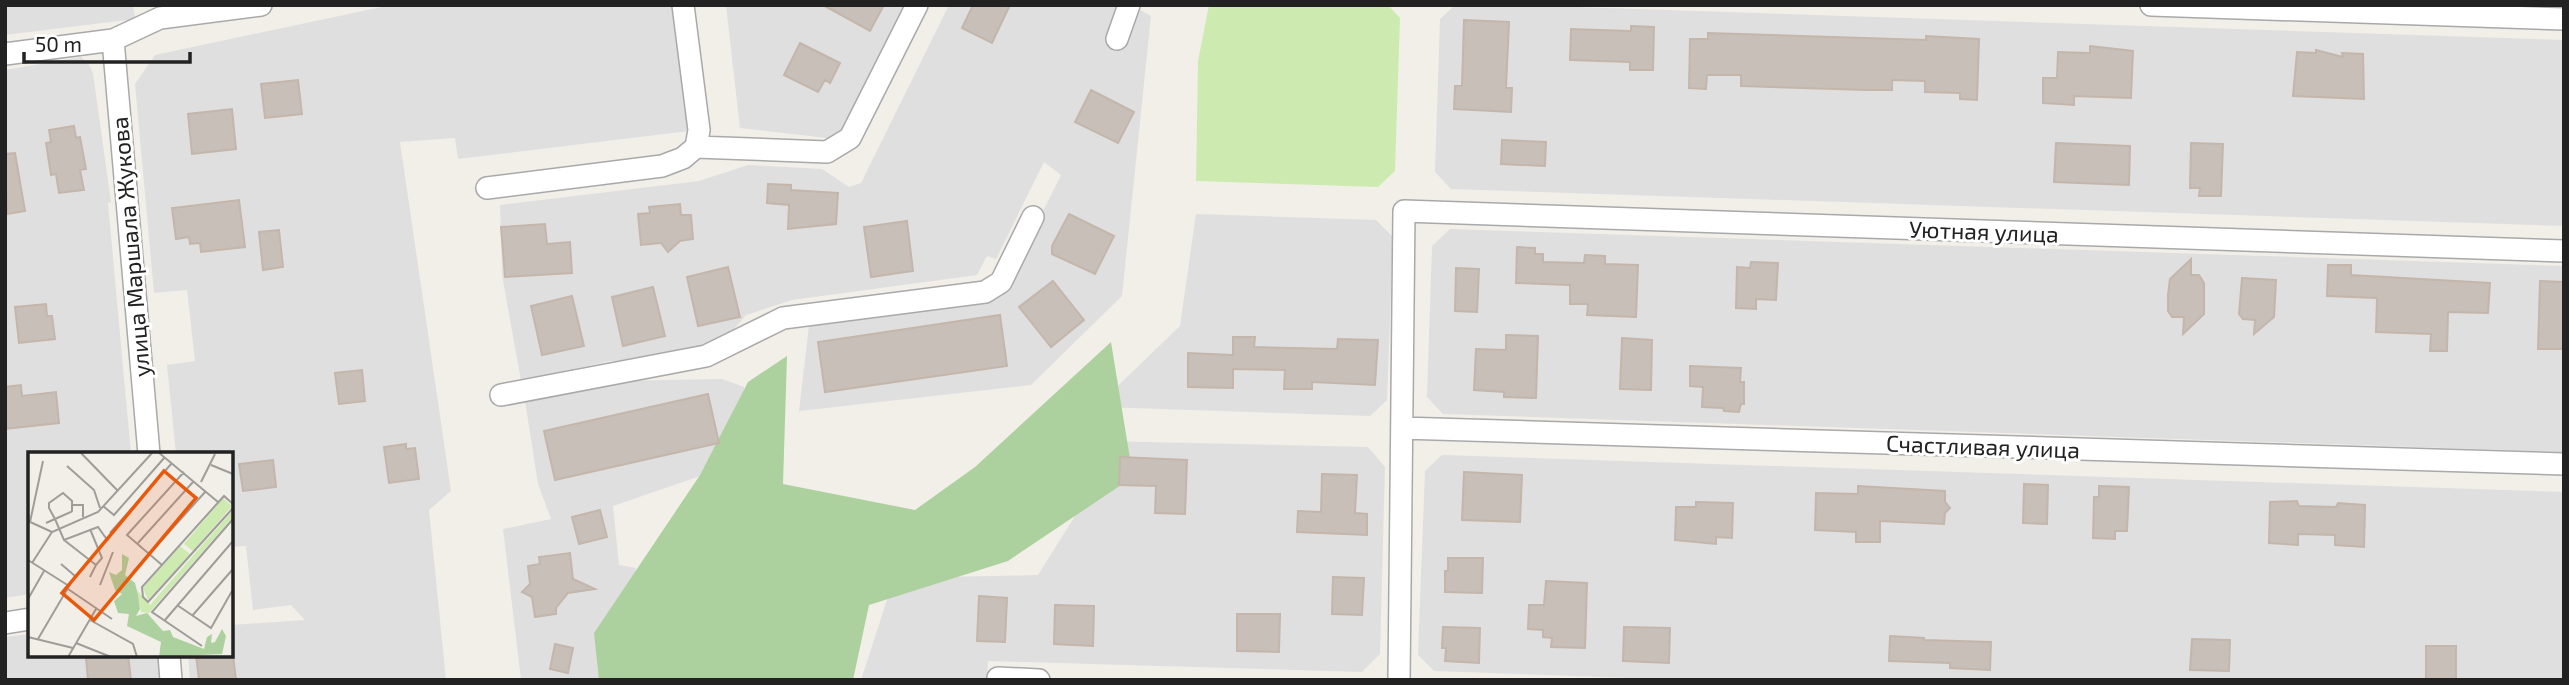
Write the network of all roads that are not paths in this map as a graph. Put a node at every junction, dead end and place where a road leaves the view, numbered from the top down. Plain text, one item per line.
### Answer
1 (261, 5) edge
2 (683, 5) edge
3 (917, 5) edge
4 (1129, 5) edge
5 (2151, 5) edge
6 (159, 12) edge
7 (2564, 19) edge
8 (1117, 39) dead end
9 (113, 40) junction
10 (5, 54) edge
11 (696, 147) junction
12 (487, 188) dead end
13 (1033, 217) dead end
14 (2564, 250) edge
15 (501, 395) dead end
16 (1402, 428) junction
17 (149, 452) edge
18 (2564, 464) edge
19 (28, 619) edge
20 (5, 623) edge
21 (169, 657) edge
22 (999, 678) dead end
23 (171, 680) edge
24 (1039, 680) edge
25 (1399, 680) edge

1 - 6 street
2 - 11 street
3 - 11 street
4 - 8 street
5 - 7 street
6 - 9 street
9 - 10 street
9 - 17 street, улица Маршала Жукова
11 - 12 street
13 - 15 street
14 - 16 street, Уютная улица
16 - 18 street, Счастливая улица
16 - 25 street
19 - 20 street
21 - 23 street
22 - 24 street

